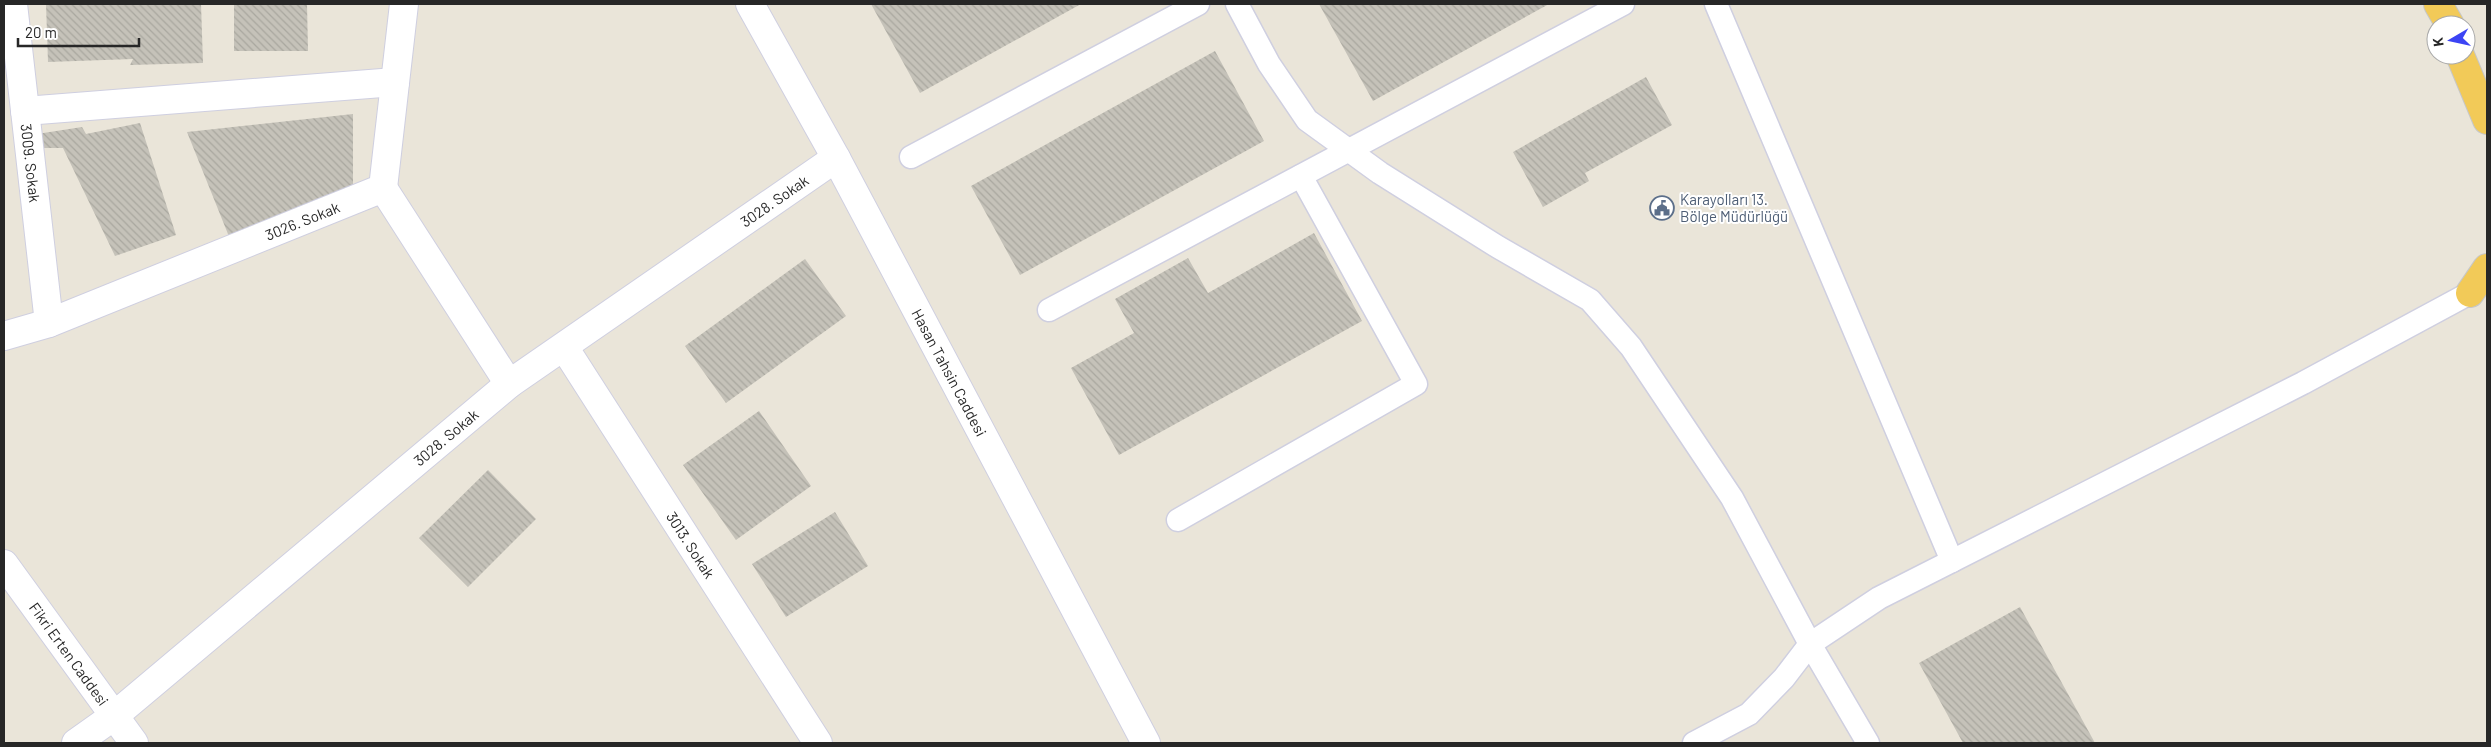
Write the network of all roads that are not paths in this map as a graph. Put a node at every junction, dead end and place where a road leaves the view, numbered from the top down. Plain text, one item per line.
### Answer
1 (13, 4) edge
2 (404, 4) edge
3 (750, 4) edge
4 (1198, 4) edge
5 (1237, 4) edge
6 (1623, 4) edge
7 (1716, 4) edge
8 (2464, 65) edge
9 (2474, 65) edge
10 (395, 82) junction
11 (2487, 88) edge
12 (25, 110) junction
13 (2487, 120) edge
14 (1349, 150) junction
15 (911, 157) dead end
16 (836, 158) junction
17 (1301, 176) junction
18 (383, 188) junction
19 (2487, 268) edge
20 (2479, 293) edge
21 (1049, 310) dead end
22 (49, 323) junction
23 (4, 336) edge
24 (564, 347) junction
25 (509, 384) junction
26 (1178, 520) dead end
27 (1952, 561) junction
28 (4, 564) edge
29 (1810, 644) junction
30 (114, 716) junction
31 (76, 743) edge
32 (134, 743) edge
33 (818, 743) edge
34 (1146, 743) edge
35 (1694, 743) edge
36 (1868, 743) edge

1 - 12 street, 3009. Sokak
2 - 10 street
3 - 16 street, Hasan Tahsin Caddesi
4 - 15 lane
5 - 14 lane
6 - 14 lane
7 - 27 lane
8 - 13 highway
9 - 11 highway
10 - 12 street
10 - 18 street
12 - 22 street, 3009. Sokak
14 - 17 lane
14 - 29 lane
16 - 24 street, 3028. Sokak
16 - 34 street, Hasan Tahsin Caddesi
17 - 21 lane
17 - 26 lane
18 - 22 street, 3026. Sokak
18 - 25 street
19 - 20 highway
20 - 27 lane
22 - 23 street, 3026. Sokak
24 - 25 street, 3028. Sokak
24 - 33 street, 3013. Sokak
25 - 30 street, 3028. Sokak
27 - 29 lane
28 - 30 street, Fikri Erten Caddesi
29 - 35 lane
29 - 36 lane
30 - 31 street, 3028. Sokak
30 - 32 street, Fikri Erten Caddesi

